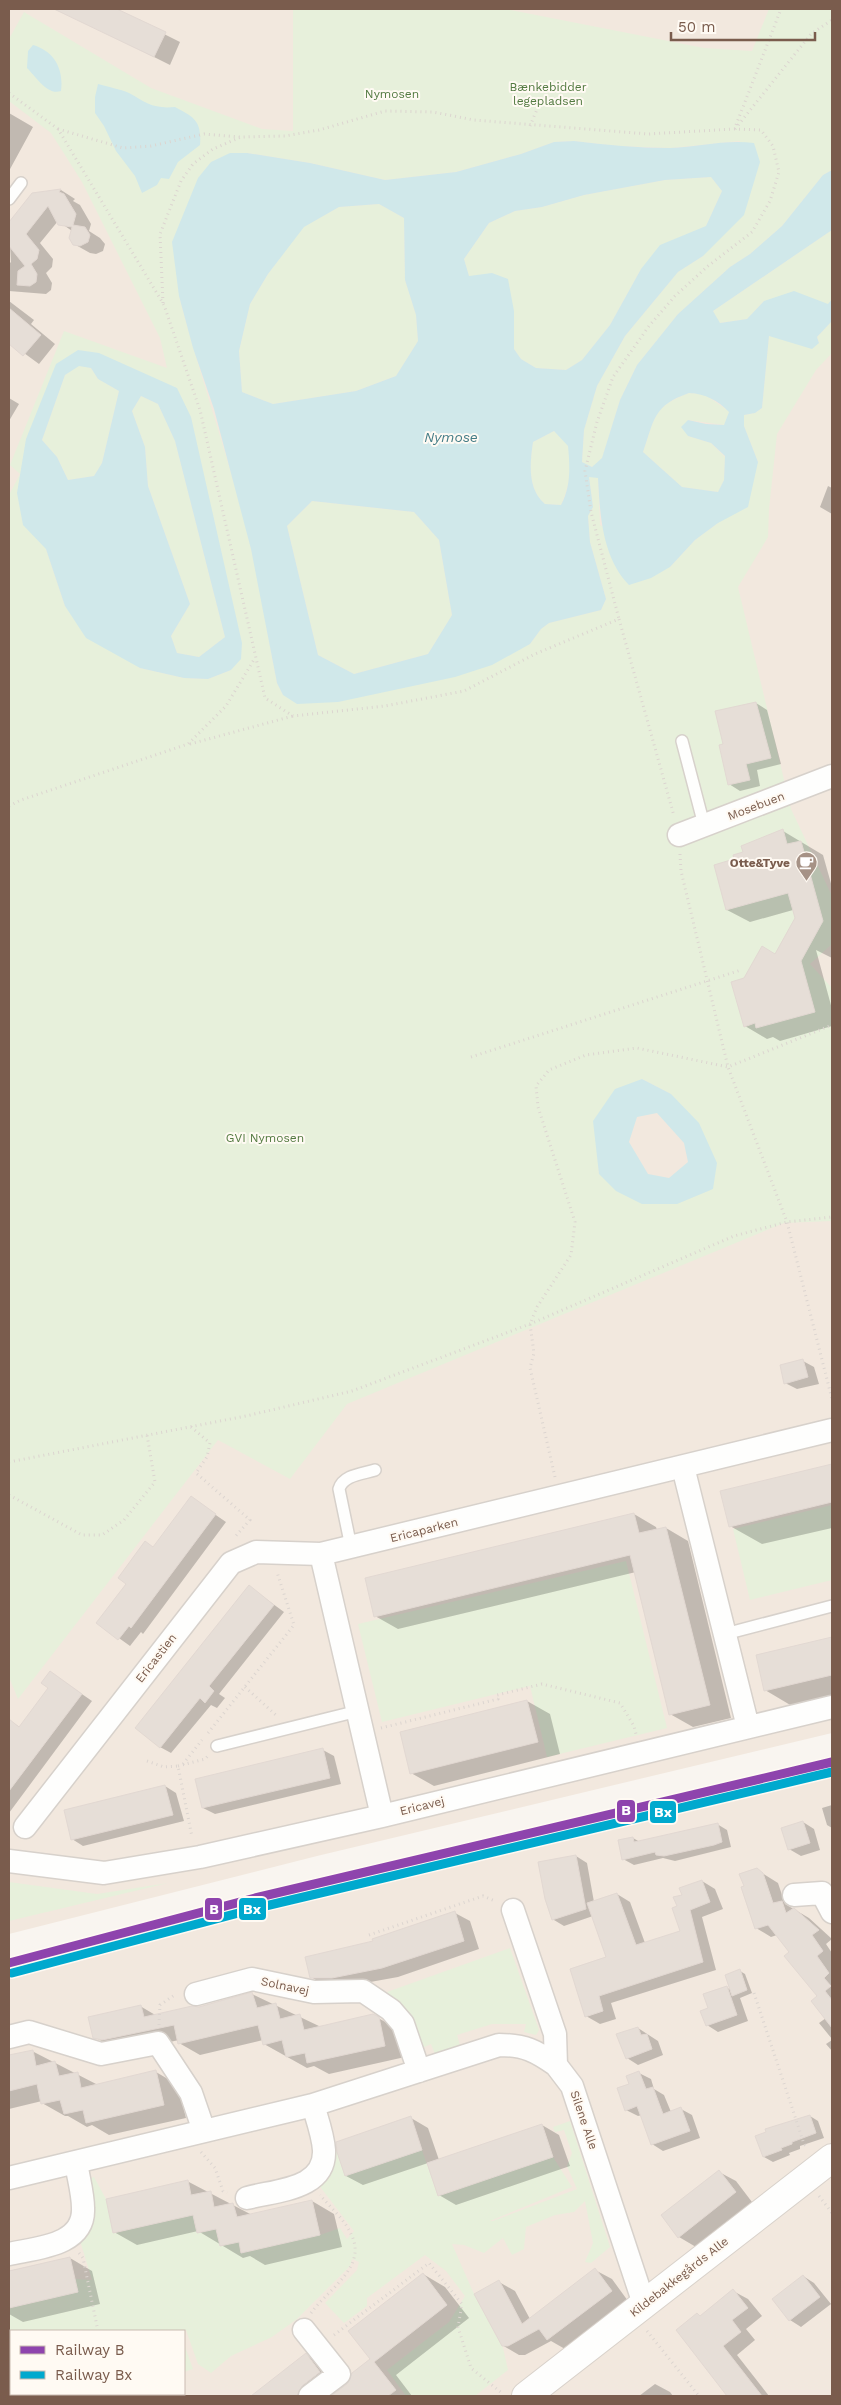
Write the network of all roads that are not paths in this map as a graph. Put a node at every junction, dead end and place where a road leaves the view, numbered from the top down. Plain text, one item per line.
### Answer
1 (21, 183) dead end
2 (9, 199) edge
3 (682, 741) dead end
4 (832, 776) edge
5 (704, 826) junction
6 (679, 835) road end
7 (832, 1430) edge
8 (683, 1467) junction
9 (375, 1470) dead end
10 (351, 1547) junction
11 (321, 1554) junction
12 (832, 1606) edge
13 (724, 1634) junction
14 (832, 1707) edge
15 (361, 1721) junction
16 (748, 1727) junction
17 (217, 1746) road end
18 (382, 1816) junction
19 (24, 1827) dead end
20 (9, 1861) edge
21 (794, 1895) dead end
22 (513, 1910) road end
23 (832, 1912) edge
24 (196, 1994) road end
25 (9, 2037) edge
26 (556, 2065) junction
27 (420, 2071) junction
28 (313, 2105) junction
29 (196, 2133) junction
30 (76, 2162) junction
31 (827, 2162) edge
32 (9, 2178) edge
33 (247, 2198) road end
34 (9, 2254) edge
35 (639, 2309) junction
36 (304, 2330) road end
37 (310, 2396) edge
38 (526, 2396) edge

1 - 2 lane
3 - 5 lane
4 - 5 street, Mosebuen
5 - 6 street, Mosebuen
7 - 8 street, Ericaparken
8 - 10 street, Ericaparken
8 - 13 street
9 - 10 lane
10 - 11 street, Ericaparken
11 - 15 street
11 - 19 street, Ericastien
12 - 13 lane
13 - 16 street
14 - 16 street, Ericavej
15 - 17 lane
15 - 18 street
16 - 18 street, Ericavej
18 - 20 street, Ericavej
21 - 23 street
22 - 26 street
24 - 27 street, Solnavej
25 - 29 street
26 - 27 street
26 - 35 street, Silene Alle
27 - 28 street
28 - 29 street
28 - 33 street
29 - 30 street
30 - 32 street
30 - 34 street
31 - 35 street, Kildebakkegårds Alle
35 - 38 street, Kildebakkegårds Alle
36 - 37 street

